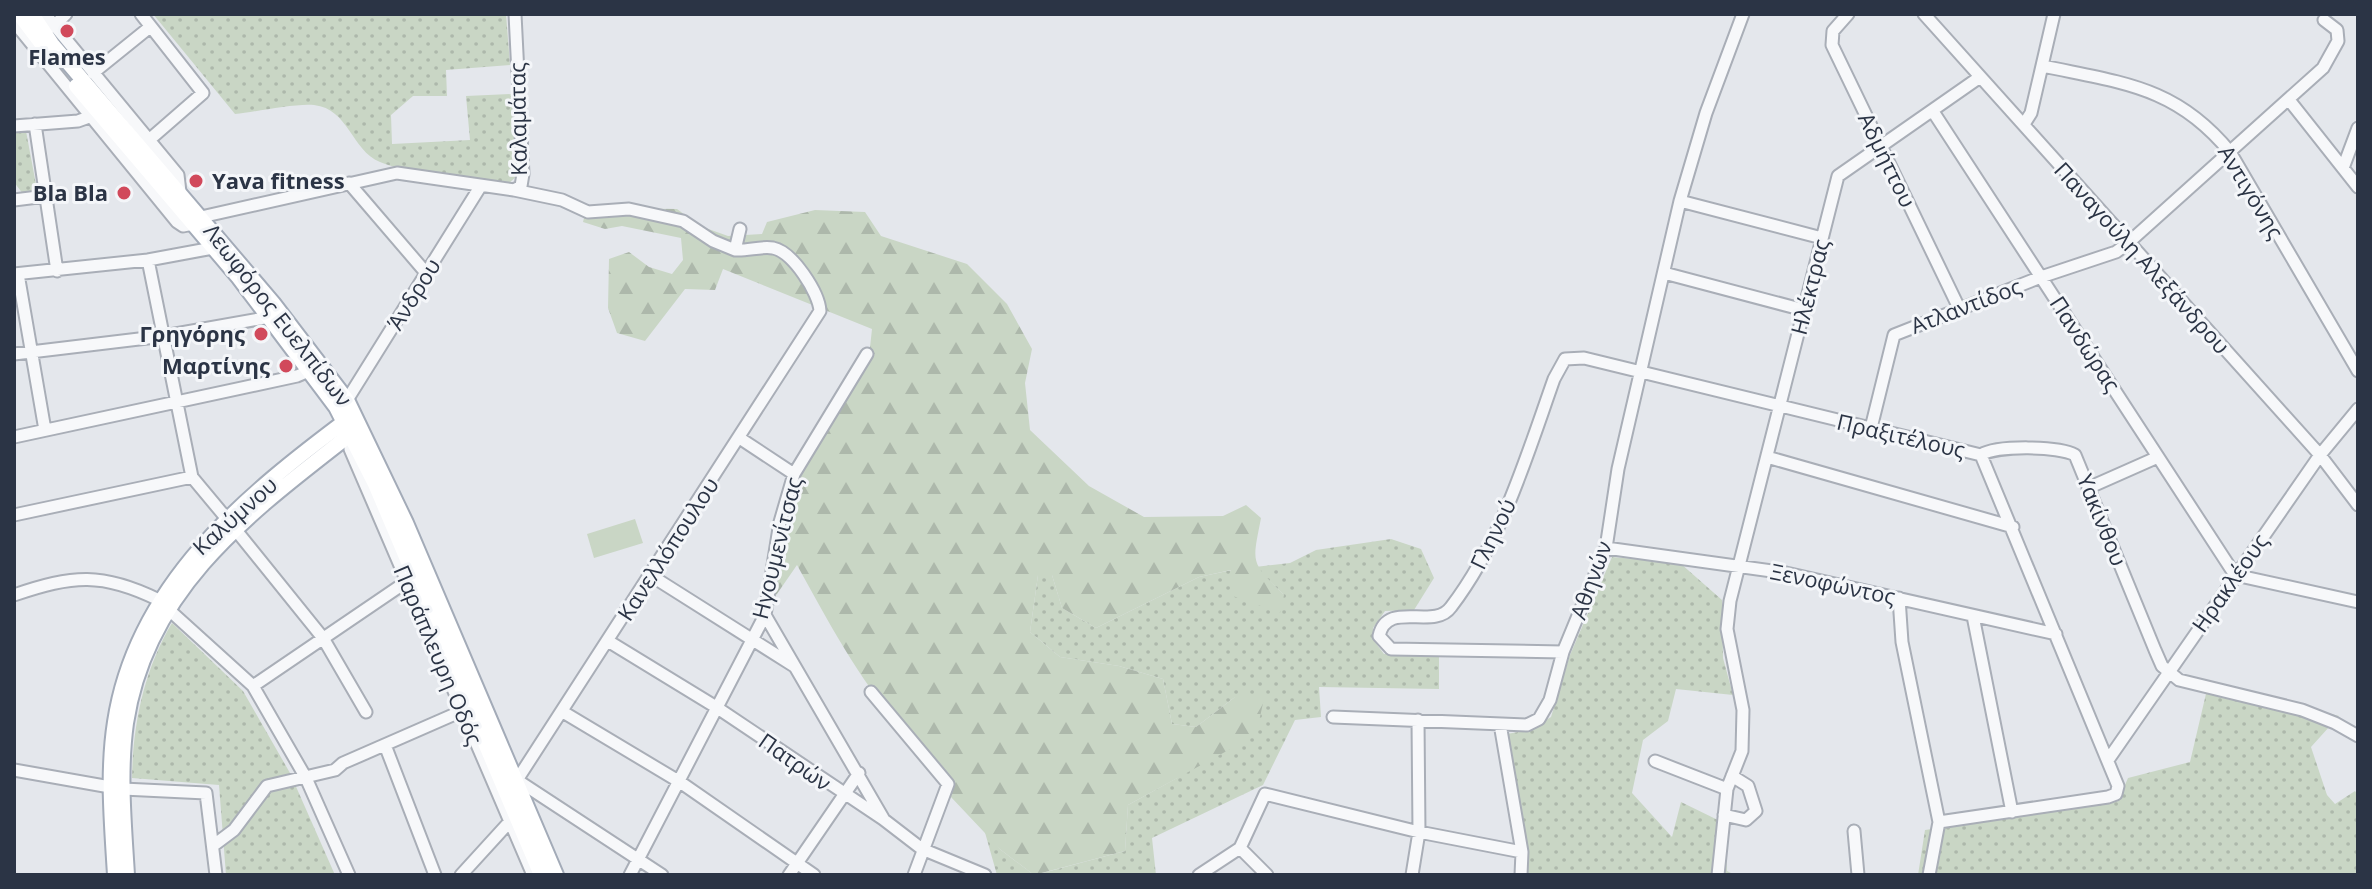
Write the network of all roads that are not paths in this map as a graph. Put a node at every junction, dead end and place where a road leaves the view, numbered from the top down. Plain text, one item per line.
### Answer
1 (19, 14) edge
2 (32, 14) edge
3 (45, 14) edge
4 (66, 14) edge
5 (141, 14) edge
6 (515, 14) edge
7 (1743, 14) edge
8 (1848, 14) edge
9 (1924, 14) edge
10 (2054, 14) edge
11 (2324, 20) dead end
12 (14, 22) edge
13 (53, 27) junction
14 (150, 27) junction
15 (42, 53) junction
16 (2043, 66) junction
17 (93, 73) junction
18 (1980, 77) junction
19 (2289, 100) junction
20 (1934, 113) junction
21 (89, 117) junction
22 (35, 124) junction
23 (2024, 124) junction
24 (14, 126) edge
25 (2358, 128) edge
26 (149, 140) junction
27 (1881, 146) junction
28 (2230, 152) junction
29 (2343, 168) junction
30 (349, 183) junction
31 (480, 187) junction
32 (2358, 187) edge
33 (514, 190) junction
34 (180, 192) junction
35 (46, 196) junction
36 (14, 200) edge
37 (1680, 201) junction
38 (197, 220) junction
39 (740, 229) dead end
40 (1822, 238) junction
41 (2127, 244) junction
42 (213, 248) junction
43 (735, 250) junction
44 (148, 260) junction
45 (57, 271) junction
46 (1664, 273) junction
47 (16, 274) edge
48 (427, 274) junction
49 (2041, 277) junction
50 (1959, 308) junction
51 (1804, 310) junction
52 (270, 317) junction
53 (164, 336) junction
54 (30, 352) junction
55 (14, 354) edge
56 (867, 354) dead end
57 (1565, 359) joint
58 (311, 370) junction
59 (2358, 371) edge
60 (1640, 373) junction
61 (347, 400) junction
62 (176, 401) junction
63 (1779, 408) junction
64 (2358, 409) edge
65 (353, 424) junction
66 (1871, 428) junction
67 (45, 430) junction
68 (14, 437) edge
69 (741, 439) junction
70 (1981, 455) junction
71 (2320, 455) junction
72 (1767, 457) junction
73 (2158, 457) junction
74 (794, 474) junction
75 (192, 477) junction
76 (2088, 488) junction
77 (2358, 505) edge
78 (14, 515) edge
79 (231, 524) junction
80 (2013, 527) junction
81 (1606, 548) junction
82 (1741, 566) junction
83 (650, 575) junction
84 (2235, 575) junction
85 (406, 582) junction
86 (14, 595) edge
87 (1899, 598) junction
88 (2358, 602) edge
89 (163, 604) junction
90 (765, 615) junction
91 (1973, 616) junction
92 (2056, 634) junction
93 (323, 638) junction
94 (752, 639) junction
95 (608, 641) junction
96 (1563, 652) junction
97 (795, 666) junction
98 (2168, 673) junction
99 (253, 686) junction
100 (871, 692) dead end
101 (716, 707) junction
102 (462, 711) junction
103 (366, 712) dead end
104 (563, 712) junction
105 (1333, 717) dead end
106 (1418, 720) junction
107 (1500, 724) junction
108 (2358, 736) edge
109 (385, 745) junction
110 (2108, 760) junction
111 (1655, 761) dead end
112 (14, 773) edge
113 (859, 773) junction
114 (1732, 776) junction
115 (306, 778) junction
116 (517, 780) junction
117 (680, 782) junction
118 (116, 788) junction
119 (1727, 789) junction
120 (842, 794) junction
121 (2012, 812) junction
122 (1724, 815) junction
123 (513, 818) junction
124 (883, 819) junction
125 (1939, 822) junction
126 (1854, 831) dead end
127 (1419, 832) junction
128 (214, 845) junction
129 (1240, 848) junction
130 (922, 849) junction
131 (1522, 852) junction
132 (638, 859) junction
133 (797, 863) junction
134 (1412, 873) edge
135 (115, 875) edge
136 (127, 875) edge
137 (216, 875) edge
138 (349, 875) edge
139 (435, 875) edge
140 (461, 875) edge
141 (533, 875) edge
142 (541, 875) edge
143 (556, 875) edge
144 (630, 875) edge
145 (662, 875) edge
146 (789, 875) edge
147 (814, 875) edge
148 (914, 875) edge
149 (985, 875) edge
150 (1199, 875) edge
151 (1267, 875) edge
152 (1521, 875) edge
153 (1718, 875) edge
154 (1858, 875) edge
155 (1929, 875) edge

1 - 15 main road, Λεωφόρος Ευελπίδων
2 - 34 main road, Λεωφόρος Ευελπίδων
3 - 13 street
4 - 13 street
5 - 14 street
6 - 33 street, Καλαμάτας
7 - 37 street, Αθηνών
8 - 27 street, Αδμήττου
9 - 18 street, Παναγούλη Αλεξάνδρου
10 - 16 street
11 - 19 street, Ατλαντίδος
12 - 15 street
13 - 17 street
14 - 17 street
14 - 26 street
15 - 21 street
15 - 38 main road, Λεωφόρος Ευελπίδων
16 - 23 street
16 - 28 street, Αντιγόνης
17 - 26 street
18 - 20 street, Ηλέκτρας
18 - 23 street, Παναγούλη Αλεξάνδρου
19 - 28 street, Ατλαντίδος
19 - 29 street
20 - 27 street, Ηλέκτρας
20 - 49 street, Πανδώρας
21 - 22 street
21 - 38 street
22 - 24 street
22 - 35 street
23 - 41 street, Παναγούλη Αλεξάνδρου
25 - 29 street
26 - 34 street
27 - 40 street, Ηλέκτρας
27 - 50 street, Αδμήττου
28 - 41 street, Ατλαντίδος
28 - 59 street, Αντιγόνης
29 - 32 street
30 - 31 street, Καλαμάτας
30 - 38 street, Καλαμάτας
30 - 48 street
31 - 33 street, Καλαμάτας
31 - 48 street, Άνδρου
33 - 43 street
34 - 38 main road, Λεωφόρος Ευελπίδων
35 - 36 street
35 - 45 street
37 - 40 street
37 - 46 street, Αθηνών
38 - 42 main road, Λεωφόρος Ευελπίδων
38 - 61 main road, Λεωφόρος Ευελπίδων
39 - 43 street
40 - 51 street, Ηλέκτρας
41 - 49 street, Ατλαντίδος
41 - 71 street, Παναγούλη Αλεξάνδρου
42 - 44 street
42 - 52 main road, Λεωφόρος Ευελπίδων
43 - 69 street, Κανελλόπουλου
44 - 45 street
44 - 53 street
45 - 47 street
46 - 51 street
46 - 60 street, Αθηνών
47 - 54 street
48 - 61 street, Άνδρου
49 - 50 street, Ατλαντίδος
49 - 73 street, Πανδώρας
50 - 66 street, Ατλαντίδος
51 - 63 street, Ηλέκτρας
52 - 53 street
52 - 58 main road, Λεωφόρος Ευελπίδων
53 - 54 street
53 - 62 street
54 - 55 street
54 - 67 street
56 - 74 street, Ηγουμενίτσας
57 - 60 street, Πραξιτέλους
57 - 96 street, Γληνού
58 - 62 street
58 - 65 main road, Λεωφόρος Ευελπίδων
60 - 63 street, Πραξιτέλους
60 - 81 street, Αθηνών
61 - 65 main road, Λεωφόρος Ευελπίδων
62 - 67 street
62 - 75 street
63 - 66 street, Πραξιτέλους
63 - 72 street, Ηλέκτρας
64 - 71 street, Ηρακλέους
65 - 79 main road, Καλύμνου
65 - 85 street, Παράπλευρη Οδός
65 - 116 main road, Λεωφόρος Ευελπίδων
65 - 123 main road, Λεωφόρος Ευελπίδων
66 - 70 street, Πραξιτέλους
67 - 68 street
69 - 74 street
69 - 83 street, Κανελλόπουλου
70 - 76 street, Υακίνθου
70 - 80 street, Πραξιτέλους
71 - 77 street, Παναγούλη Αλεξάνδρου
71 - 84 street, Ηρακλέους
72 - 80 street
72 - 82 street, Ηλέκτρας
73 - 76 street
73 - 84 street, Πανδώρας
74 - 90 street, Ηγουμενίτσας
75 - 78 street
75 - 79 street
76 - 98 street, Υακίνθου
79 - 89 main road, Καλύμνου
79 - 93 street
80 - 92 street, Πραξιτέλους
81 - 82 street, Ξενοφώντος
81 - 96 street, Αθηνών
82 - 87 street, Ξενοφώντος
82 - 114 street, Ηλέκτρας
83 - 94 street
83 - 95 street, Κανελλόπουλου
84 - 88 street
84 - 98 street, Ηρακλέους
85 - 93 street
85 - 102 street, Παράπλευρη Οδός
86 - 89 street
87 - 91 street, Ξενοφώντος
87 - 125 street
89 - 99 street
89 - 118 main road, Καλύμνου
90 - 94 street, Ηγουμενίτσας
90 - 97 street
91 - 92 street, Ξενοφώντος
91 - 121 street
92 - 110 street, Πραξιτέλους
93 - 99 street
93 - 103 street
94 - 97 street
94 - 101 street, Ηγουμενίτσας
95 - 101 street, Πατρών
95 - 104 street, Κανελλόπουλου
96 - 107 street, Αθηνών
97 - 113 street
98 - 108 street
98 - 110 street, Ηρακλέους
99 - 115 street
100 - 130 street
101 - 117 street, Ηγουμενίτσας
101 - 120 street, Πατρών
102 - 109 street
102 - 123 street, Παράπλευρη Οδός
104 - 116 street, Κανελλόπουλου
104 - 117 street
105 - 106 street
106 - 107 street
106 - 127 street
107 - 131 street
109 - 115 street
109 - 139 street
110 - 121 street, Πραξιτέλους
111 - 119 street
112 - 118 street
113 - 120 street
113 - 124 street
114 - 119 street, Ηλέκτρας
114 - 122 street
115 - 128 street
115 - 138 street
116 - 132 street
116 - 143 main road, Λεωφόρος Ευελπίδων
117 - 132 street, Ηγουμενίτσας
117 - 133 street
118 - 128 street
118 - 135 main road, Καλύμνου
118 - 136 main road, Καλύμνου
119 - 122 street, Ηλέκτρας
120 - 124 street, Πατρών
120 - 133 street
121 - 125 street
122 - 153 street, Ηλέκτρας
123 - 140 street
123 - 141 street, Παράπλευρη Οδός
123 - 142 main road, Λεωφόρος Ευελπίδων
124 - 130 street, Πατρών
125 - 155 street
126 - 154 street
127 - 129 street
127 - 131 street
127 - 134 street
128 - 137 street
129 - 150 street
129 - 151 street
130 - 148 street
130 - 149 street, Πατρών
131 - 152 street
132 - 144 street, Ηγουμενίτσας
132 - 145 street
133 - 146 street
133 - 147 street

